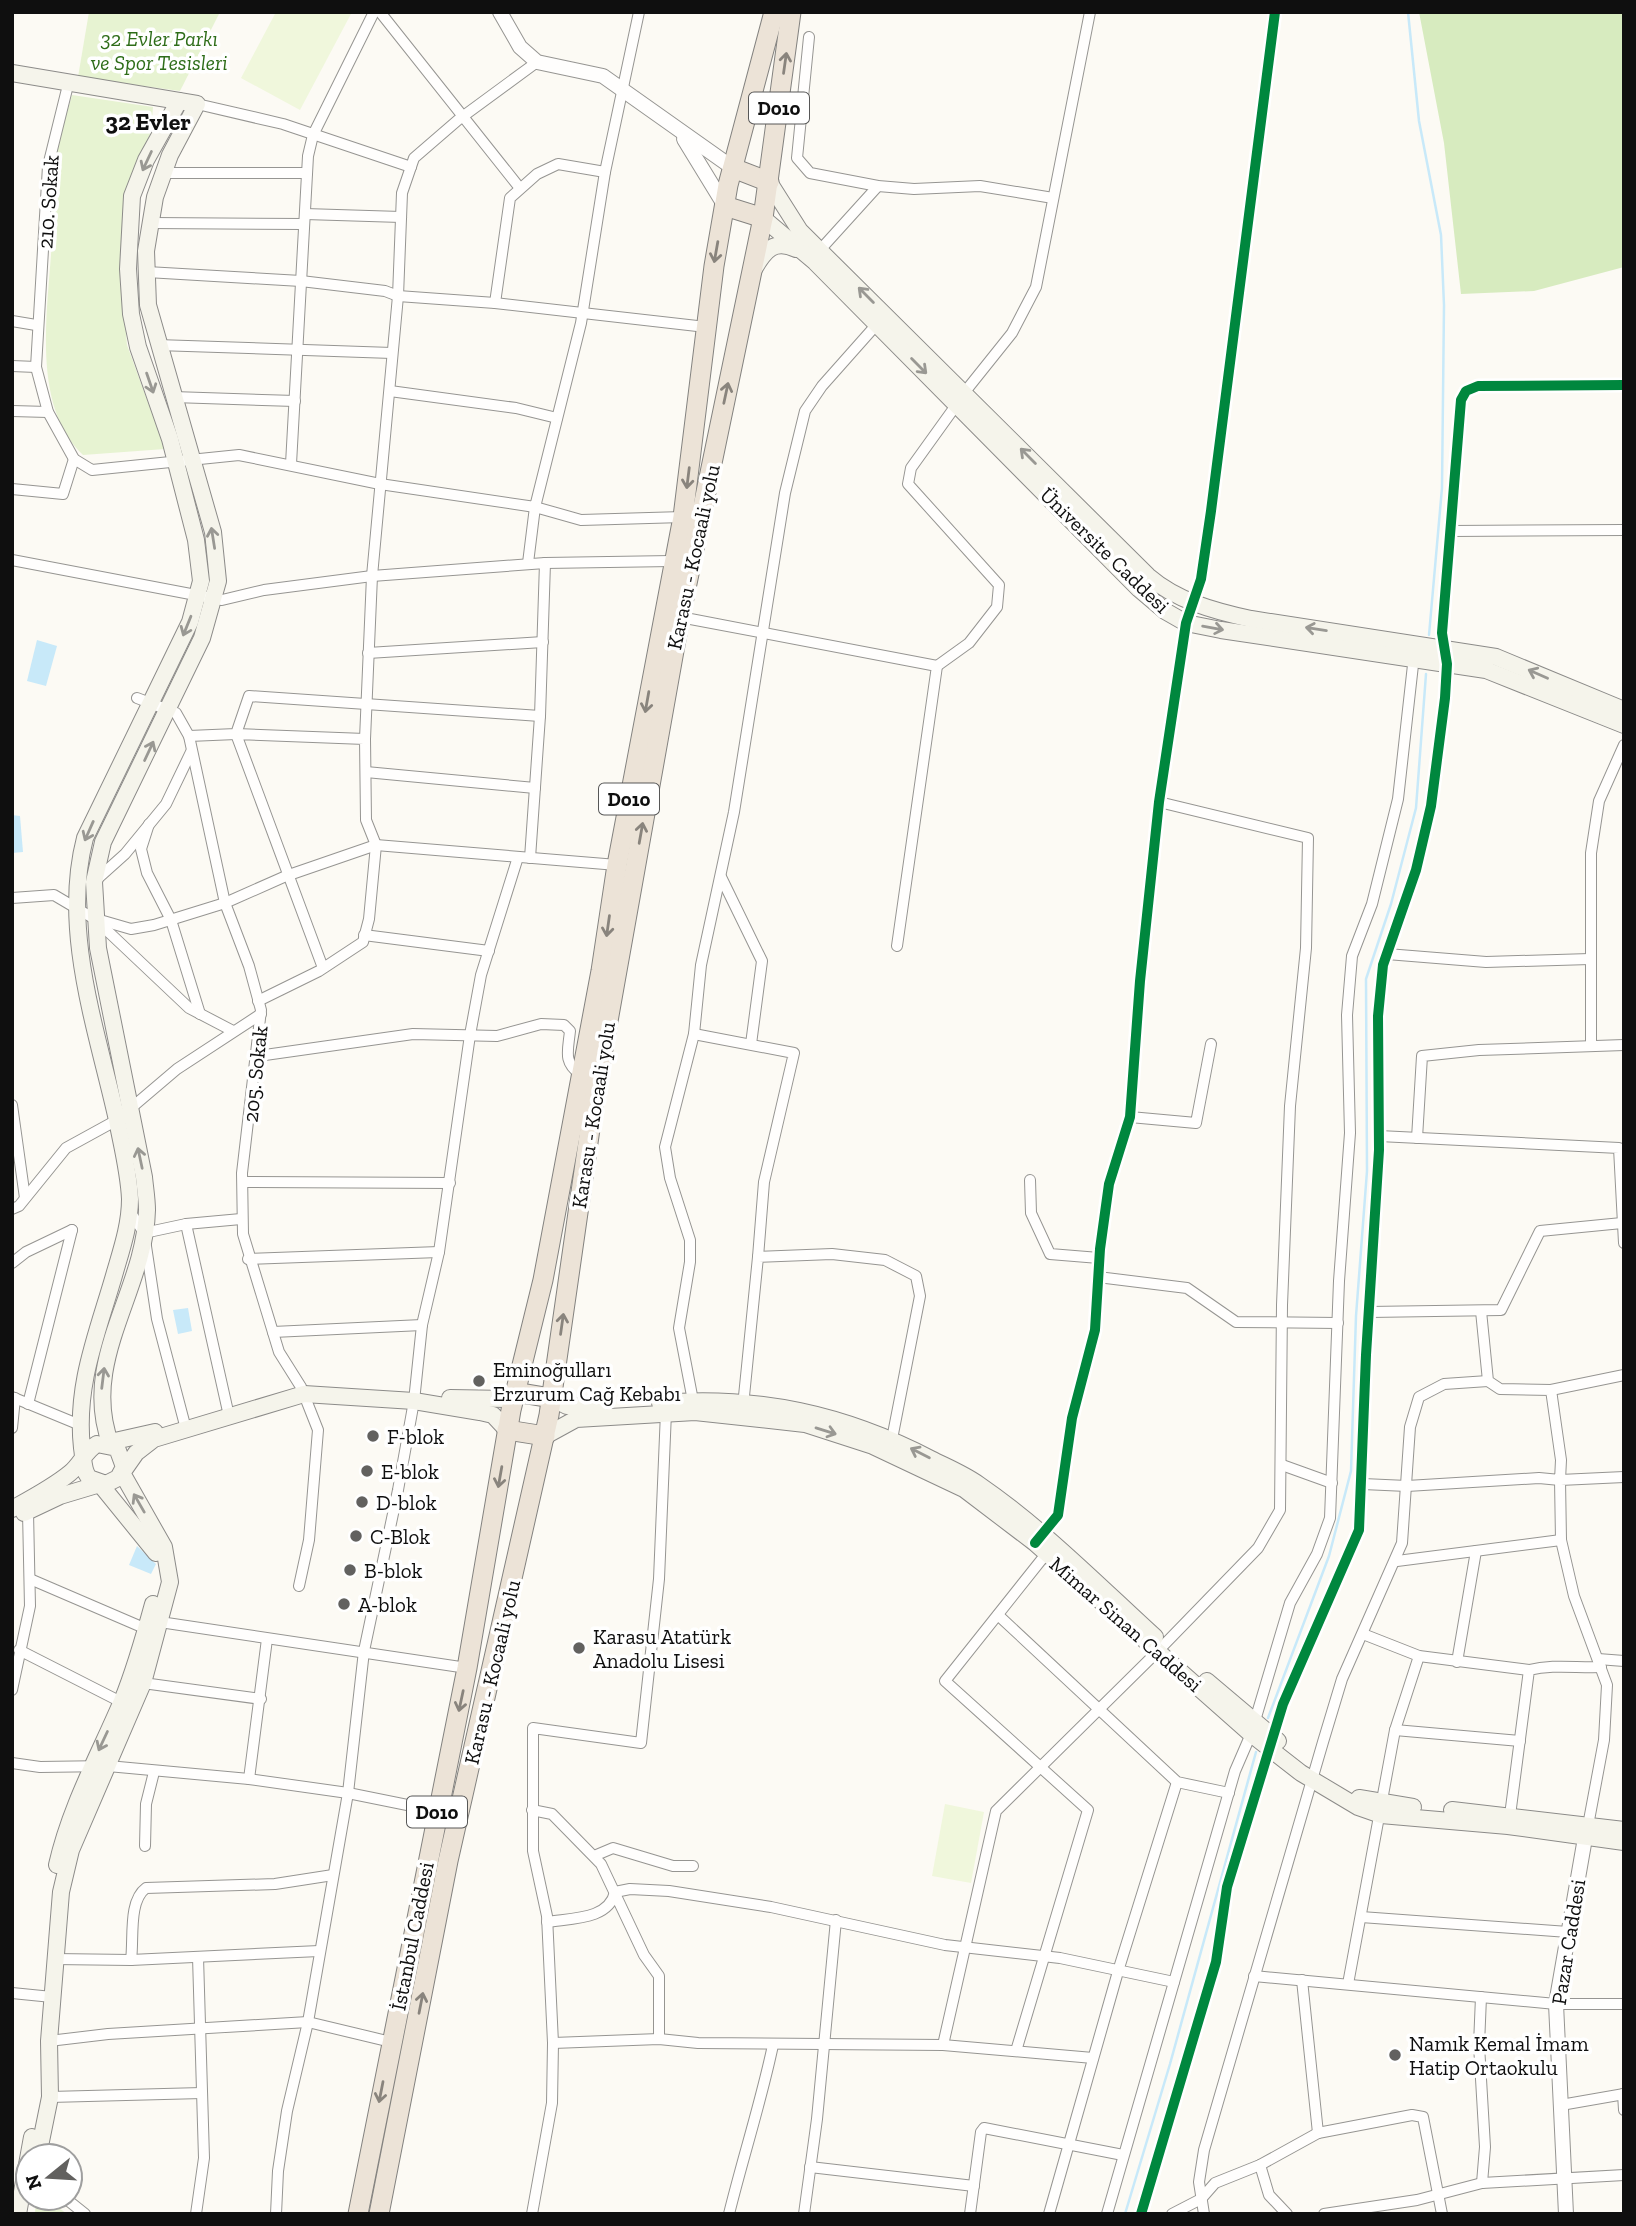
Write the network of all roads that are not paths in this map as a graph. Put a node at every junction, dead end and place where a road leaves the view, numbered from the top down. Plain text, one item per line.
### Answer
1 (374, 12) edge
2 (380, 12) edge
3 (500, 12) edge
4 (639, 12) edge
5 (774, 12) edge
6 (791, 12) edge
7 (1090, 12) edge
8 (1275, 12) edge
9 (808, 37) dead end
10 (537, 62) junction
11 (12, 73) edge
12 (69, 81) junction
13 (623, 88) junction
14 (179, 101) junction
15 (197, 104) junction
16 (464, 116) junction
17 (313, 135) junction
18 (681, 135) junction
19 (411, 167) junction
20 (733, 169) junction
21 (604, 172) junction
22 (163, 173) junction
23 (307, 173) junction
24 (769, 182) junction
25 (878, 186) junction
26 (519, 187) junction
27 (1053, 198) junction
28 (725, 206) junction
29 (401, 217) junction
30 (763, 218) junction
31 (305, 219) junction
32 (151, 223) junction
33 (813, 252) junction
34 (147, 272) junction
35 (751, 274) junction
36 (301, 281) junction
37 (398, 296) junction
38 (495, 303) junction
39 (583, 313) junction
40 (12, 321) edge
41 (877, 324) junction
42 (36, 325) junction
43 (706, 327) junction
44 (157, 345) junction
45 (299, 352) junction
46 (393, 354) junction
47 (12, 366) edge
48 (36, 367) junction
49 (1624, 385) edge
50 (390, 391) junction
51 (173, 397) junction
52 (961, 398) junction
53 (295, 401) junction
54 (12, 411) edge
55 (48, 412) junction
56 (557, 418) junction
57 (74, 459) junction
58 (183, 459) junction
59 (290, 464) junction
60 (380, 484) junction
61 (12, 489) edge
62 (535, 507) junction
63 (683, 517) junction
64 (1624, 530) edge
65 (1451, 531) junction
66 (12, 560) edge
67 (673, 561) junction
68 (528, 563) junction
69 (545, 564) junction
70 (372, 576) junction
71 (197, 597) junction
72 (214, 599) junction
73 (1193, 602) junction
74 (680, 617) junction
75 (1186, 624) junction
76 (761, 631) junction
77 (542, 642) junction
78 (1415, 652) junction
79 (368, 653) junction
80 (1446, 656) junction
81 (937, 666) junction
82 (144, 700) junction
83 (366, 702) junction
84 (168, 710) junction
85 (1624, 710) edge
86 (540, 716) junction
87 (1624, 725) edge
88 (236, 734) junction
89 (189, 736) junction
90 (365, 739) junction
91 (1624, 745) edge
92 (191, 752) junction
93 (366, 772) junction
94 (535, 788) junction
95 (1159, 802) junction
96 (149, 824) junction
97 (376, 845) junction
98 (524, 858) junction
99 (617, 865) junction
100 (286, 876) junction
101 (721, 877) junction
102 (94, 882) junction
103 (12, 898) edge
104 (225, 903) junction
105 (75, 907) junction
106 (93, 918) junction
107 (171, 920) junction
108 (364, 935) junction
109 (897, 946) dead end
110 (489, 951) junction
111 (1387, 954) junction
112 (1590, 959) junction
113 (323, 968) junction
114 (258, 1001) junction
115 (200, 1014) junction
116 (261, 1014) junction
117 (233, 1031) junction
118 (694, 1034) junction
119 (470, 1035) junction
120 (1211, 1044) dead end
121 (751, 1045) junction
122 (1624, 1045) edge
123 (1591, 1046) junction
124 (258, 1056) junction
125 (580, 1074) junction
126 (12, 1105) edge
127 (130, 1108) junction
128 (1130, 1117) junction
129 (117, 1120) junction
130 (1379, 1136) junction
131 (1417, 1138) junction
132 (1030, 1180) dead end
133 (243, 1182) junction
134 (450, 1183) junction
135 (25, 1198) junction
136 (12, 1209) edge
137 (129, 1210) junction
138 (241, 1219) junction
139 (1622, 1223) edge
140 (186, 1224) junction
141 (144, 1233) junction
142 (1624, 1243) edge
143 (439, 1252) junction
144 (758, 1257) junction
145 (1099, 1258) junction
146 (248, 1259) junction
147 (12, 1263) edge
148 (1098, 1277) junction
149 (1481, 1311) junction
150 (1369, 1312) junction
151 (1338, 1323) junction
152 (422, 1325) junction
153 (1282, 1325) junction
154 (272, 1332) junction
155 (1624, 1375) edge
156 (1488, 1381) junction
157 (1551, 1390) junction
158 (302, 1391) junction
159 (13, 1398) edge
160 (414, 1398) junction
161 (551, 1398) junction
162 (513, 1401) junction
163 (28, 1404) junction
164 (694, 1406) junction
165 (743, 1409) junction
166 (228, 1412) junction
167 (666, 1412) junction
168 (80, 1425) junction
169 (185, 1426) junction
170 (12, 1428) edge
171 (507, 1430) junction
172 (545, 1436) junction
173 (109, 1444) junction
174 (890, 1446) junction
175 (84, 1459) junction
176 (1282, 1465) junction
177 (122, 1473) junction
178 (1624, 1477) edge
179 (1560, 1480) junction
180 (1332, 1483) junction
181 (100, 1484) junction
182 (1363, 1484) junction
183 (1407, 1486) junction
184 (20, 1510) edge
185 (12, 1519) edge
186 (1561, 1541) junction
187 (1041, 1544) junction
188 (1476, 1551) junction
189 (1397, 1561) junction
190 (30, 1579) junction
191 (299, 1586) dead end
192 (998, 1615) junction
193 (154, 1628) junction
194 (1363, 1634) junction
195 (267, 1639) junction
196 (1161, 1649) junction
197 (19, 1650) junction
198 (364, 1651) junction
199 (1419, 1656) junction
200 (1624, 1661) edge
201 (1457, 1662) junction
202 (1599, 1663) junction
203 (467, 1668) junction
204 (1529, 1670) junction
205 (143, 1682) junction
206 (12, 1690) edge
207 (261, 1699) junction
208 (126, 1705) junction
209 (1098, 1710) junction
210 (1253, 1728) junction
211 (1395, 1730) junction
212 (1520, 1741) junction
213 (1272, 1743) junction
214 (12, 1763) edge
215 (100, 1766) junction
216 (1041, 1767) junction
217 (154, 1772) junction
218 (1313, 1776) junction
219 (249, 1779) junction
220 (1177, 1782) junction
221 (348, 1793) junction
222 (1229, 1793) junction
223 (1382, 1809) junction
224 (531, 1810) junction
225 (437, 1811) junction
226 (1509, 1821) junction
227 (1624, 1830) edge
228 (1586, 1832) junction
229 (1624, 1842) edge
230 (145, 1846) dead end
231 (594, 1856) junction
232 (693, 1866) dead end
233 (333, 1875) junction
234 (615, 1892) junction
235 (1361, 1917) junction
236 (836, 1920) junction
237 (547, 1922) junction
238 (1568, 1932) junction
239 (966, 1947) junction
240 (319, 1951) junction
241 (1045, 1956) junction
242 (198, 1957) junction
243 (54, 1958) junction
244 (131, 1960) junction
245 (1119, 1968) junction
246 (1254, 1976) junction
247 (1302, 1980) junction
248 (1174, 1982) junction
249 (1348, 1984) junction
250 (12, 1993) edge
251 (47, 1997) junction
252 (1481, 1997) junction
253 (1556, 2004) junction
254 (1624, 2004) edge
255 (308, 2022) junction
256 (202, 2028) junction
257 (659, 2039) junction
258 (49, 2040) junction
259 (391, 2042) junction
260 (553, 2043) junction
261 (824, 2043) junction
262 (773, 2045) junction
263 (943, 2045) junction
264 (1016, 2051) junction
265 (1093, 2058) junction
266 (202, 2093) junction
267 (1623, 2094) edge
268 (50, 2097) junction
269 (1561, 2105) junction
270 (1624, 2110) edge
271 (1318, 2133) junction
272 (29, 2142) edge
273 (41, 2142) edge
274 (1071, 2144) junction
275 (1123, 2155) junction
276 (1260, 2165) junction
277 (810, 2167) junction
278 (1624, 2175) edge
279 (1563, 2177) junction
280 (1482, 2183) junction
281 (974, 2186) junction
282 (1440, 2195) junction
283 (1201, 2199) junction
284 (197, 2213) edge
285 (1337, 2213) edge
286 (276, 2214) edge
287 (358, 2214) edge
288 (379, 2214) edge
289 (532, 2214) edge
290 (729, 2214) edge
291 (804, 2214) edge
292 (970, 2214) edge
293 (1049, 2214) edge
294 (1107, 2214) edge
295 (1142, 2214) edge
296 (1172, 2214) edge
297 (1204, 2214) edge
298 (1287, 2214) edge
299 (1324, 2214) edge
300 (1442, 2214) edge
301 (1566, 2214) edge

1 - 17 street
2 - 16 street
3 - 10 street
4 - 13 street
5 - 20 highway, Karasu - Kocaali yolu / D010
24 -> 6 highway, Karasu - Kocaali yolu / D010
7 - 27 street
8 - 73 street
9 - 25 street
10 - 13 street
10 - 16 street
11 - 12 main road
12 - 14 main road
12 - 42 street, 210. Sokak
13 - 18 street
13 - 21 street
14 - 15 main road
14 -> 58 main road
15 - 17 street
15 - 22 main road
16 - 19 street
16 - 26 street
17 - 19 street
17 - 23 street
18 - 20 street
18 - 28 street
19 - 29 street
20 - 24 highway
20 - 28 highway, Karasu - Kocaali yolu / D010
21 - 26 street
21 - 39 street
22 - 23 street
22 - 32 main road
23 - 31 street
24 - 30 highway, Karasu - Kocaali yolu / D010
24 - 33 main road
25 - 27 street
25 - 33 street
26 - 38 street
27 - 52 street
28 - 30 highway
28 -> 43 highway, Karasu - Kocaali yolu / D010
29 - 31 street
29 - 37 street
30 - 33 main road, Üniversite Caddesi
30 - 35 highway, Karasu - Kocaali yolu / D010
31 - 32 street
31 - 36 street
32 - 34 main road
33 - 35 main road
33 - 41 main road, Üniversite Caddesi
52 -> 33 main road
34 - 36 street
34 - 44 main road
74 -> 35 highway, Karasu - Kocaali yolu / D010
36 - 37 street
36 - 45 street
37 - 38 street
37 - 46 street
38 - 39 street
39 - 43 street
39 - 56 street
40 - 42 street
41 -> 52 main road, Üniversite Caddesi
41 - 76 street
42 - 48 street, 210. Sokak
43 -> 63 highway, Karasu - Kocaali yolu / D010
44 - 45 street
44 - 51 main road
45 - 46 street
45 - 53 street
46 - 50 street
47 - 48 street
48 - 55 street, 210. Sokak
49 - 65 street
50 - 56 street
50 - 60 street
51 - 53 street
51 - 58 main road
73 -> 52 main road
52 - 75 main road, Üniversite Caddesi
52 - 81 street
53 - 59 street
54 - 55 street
55 - 57 street, 210. Sokak
56 - 62 street
57 - 58 street
57 - 61 street
58 - 59 street
58 - 71 main road
72 -> 58 main road
59 - 60 street
60 - 62 street
60 - 70 street
62 - 63 street
62 - 68 street
63 - 67 highway, Karasu - Kocaali yolu / D010
64 - 65 street
65 - 80 street
66 - 71 street
67 - 69 street
67 -> 99 highway, Karasu - Kocaali yolu / D010
68 - 69 street
68 - 70 street
69 - 77 street
70 - 72 street
70 - 79 street
71 - 72 street
71 -> 82 main road
72 - 84 main road
73 - 75 street
78 -> 73 main road
74 - 76 street
161 -> 74 highway, Karasu - Kocaali yolu / D010
75 -> 78 main road, Üniversite Caddesi
75 - 95 street
76 - 81 street
76 - 101 street
77 - 79 street
77 - 86 street
78 - 80 main road, Üniversite Caddesi
78 - 151 street
79 - 83 street
85 -> 80 main road
80 - 87 main road, Üniversite Caddesi
80 - 111 street
81 - 109 street
82 - 84 street
82 -> 105 main road
83 - 86 street
83 - 88 street
83 - 90 street
84 - 89 street
102 -> 84 main road
86 - 94 street
88 - 89 street
88 - 90 street
88 - 100 street
89 - 92 street, 205. Sokak
90 - 93 street
91 - 112 street
92 - 96 street
92 - 104 street, 205. Sokak
93 - 94 street
93 - 97 street
94 - 98 street
95 - 128 street
95 - 153 street
96 - 102 street
96 - 107 street
97 - 98 street
97 - 100 street
97 - 108 street
98 - 99 street
98 - 110 street
99 -> 125 highway, Karasu - Kocaali yolu / D010
100 - 104 street
100 - 113 street
101 - 118 street
101 - 121 street
102 - 105 street
102 - 106 main road
103 - 105 street
104 - 107 street
104 - 114 street, 205. Sokak
105 - 106 street
105 - 129 main road
106 - 107 street
106 - 115 street
106 - 127 main road
107 - 115 street
108 - 110 street
108 - 113 street
110 - 119 street
111 - 112 street
111 - 130 street
112 - 123 street
113 - 114 street
114 - 116 street, 205. Sokak
115 - 117 street
116 - 117 street
116 - 124 street, 205. Sokak
117 - 127 street
118 - 121 street
118 - 164 street
119 - 124 street
119 - 125 street
119 - 134 street
120 - 128 street
121 - 144 street
122 - 123 street
123 - 131 street
124 - 133 street, 205. Sokak
125 - 162 highway, Karasu - Kocaali yolu / D010
126 - 135 street
127 - 129 street
141 -> 127 main road
128 - 145 street
129 - 135 street
129 - 137 main road
130 - 131 street
130 - 150 street
131 - 139 street
132 - 145 street
133 - 134 street
133 - 138 street, 205. Sokak
134 - 143 street
135 - 136 street
137 - 141 street
137 - 168 main road
138 - 140 street
138 - 146 street, 205. Sokak
139 - 142 street
139 - 149 street
140 - 141 street
140 - 166 street
141 - 169 street
173 -> 141 main road
143 - 146 street
143 - 152 street
144 - 165 street
144 - 174 street
145 - 148 street
146 - 154 street, 205. Sokak
147 - 163 street
148 - 153 street
148 - 187 street
149 - 150 street
149 - 156 street
150 - 182 street
151 - 153 street
151 - 180 street
152 - 154 street
152 - 160 street
153 - 176 street
154 - 158 street, 205. Sokak
155 - 157 street
156 - 157 street
156 - 183 street
157 - 179 street
158 - 160 main road
158 - 166 main road
158 - 191 street, 205. Sokak
159 - 163 street
159 - 170 street
160 - 162 main road
160 - 171 main road
160 - 198 street
161 - 162 highway
161 - 164 main road, Mimar Sinan Caddesi
161 - 172 highway, Karasu - Kocaali yolu / D010
162 - 171 highway, İstanbul Caddesi / D010
163 - 168 street
164 - 165 main road, Mimar Sinan Caddesi
164 - 167 main road, Mimar Sinan Caddesi
165 - 174 main road, Mimar Sinan Caddesi
166 - 169 main road
167 - 172 main road, Mimar Sinan Caddesi
167 - 224 street
168 - 175 main road
169 - 173 main road
169 - 177 main road
171 - 172 highway
171 -> 203 highway, İstanbul Caddesi / D010
288 -> 172 highway, Karasu - Kocaali yolu / D010
173 - 175 main road
173 - 177 main road
174 - 187 main road, Mimar Sinan Caddesi
175 - 181 main road
175 - 184 main road
176 - 180 street
176 - 196 street
177 - 181 main road
193 -> 177 main road
178 - 179 street
179 - 183 street
179 - 186 street
180 - 210 street
181 - 184 main road
181 - 193 main road
182 - 183 street
182 - 213 street
183 - 189 street
184 - 185 main road
184 - 190 street
186 - 188 street
186 - 202 street
187 - 192 street
187 - 196 main road, Mimar Sinan Caddesi
188 - 189 street
188 - 201 street
189 - 194 street
190 - 193 street
190 - 197 street
192 - 209 street
192 - 216 street
193 - 195 street
193 - 205 main road
193 - 208 main road
194 - 199 street
194 - 218 street
195 - 198 street
195 - 207 street
196 - 209 street
196 - 210 main road, Mimar Sinan Caddesi
197 - 206 street
197 - 208 street
198 - 203 street
198 - 221 street
199 - 201 street
199 - 211 street
200 - 202 street
201 - 204 street
202 - 204 street
202 - 228 street
203 -> 225 highway, İstanbul Caddesi / D010
204 - 212 street
205 - 207 street
205 - 208 main road
207 - 219 street
208 - 215 main road
209 - 216 street
209 - 220 street
210 - 213 main road, Mimar Sinan Caddesi
210 - 222 street
211 - 212 street
211 - 223 street
212 - 226 street
213 - 218 main road, Mimar Sinan Caddesi
213 - 295 street
214 - 215 street
215 - 217 street
215 - 243 main road
215 - 251 main road
216 - 239 street
216 - 241 street
217 - 219 street
217 - 230 street
218 - 223 main road, Mimar Sinan Caddesi
218 - 246 street
219 - 221 street
220 - 222 street
220 - 245 street
221 - 225 street
221 - 233 street
222 - 248 street
223 - 226 main road, Mimar Sinan Caddesi
223 - 235 street
224 - 231 street
224 - 237 street
225 - 259 highway, İstanbul Caddesi / D010
226 - 228 main road, Mimar Sinan Caddesi
227 - 228 main road, Mimar Sinan Caddesi
228 - 229 main road, Mimar Sinan Caddesi
228 - 238 street, Pazar Caddesi
231 - 232 street
231 - 234 street
233 - 240 street
233 - 244 street
234 - 236 street
234 - 237 street
234 - 257 street
235 - 238 street
235 - 249 street
236 - 239 street
236 - 261 street
237 - 260 street
238 - 253 street, Pazar Caddesi
239 - 241 street
239 - 263 street
240 - 242 street
240 - 255 street
241 - 245 street
241 - 264 street
242 - 244 street
242 - 256 street
243 - 244 street
243 - 251 main road
245 - 248 street
245 - 265 street
246 - 247 street
246 - 283 street
247 - 249 street
247 - 271 street
248 - 275 street
249 - 252 street
250 - 251 street
251 - 258 main road
251 - 272 main road
252 - 253 street
252 - 280 street
253 - 254 street
253 - 269 street, Pazar Caddesi
255 - 256 street
255 - 259 street
255 - 286 street
256 - 258 street
256 - 266 street
257 - 260 street
257 - 262 street
258 - 268 main road
259 -> 287 highway, İstanbul Caddesi / D010
260 - 289 street
261 - 262 street
261 - 263 street
261 - 277 street
262 - 290 street
263 - 264 street
264 - 265 street
265 - 274 street
266 - 268 street
266 - 284 street
267 - 269 street
267 - 270 street
268 - 273 main road
269 - 279 street, Pazar Caddesi
271 - 276 street
271 - 282 street
274 - 275 street
274 - 281 street
274 - 293 street
275 - 294 street
276 - 283 street
276 - 298 street
277 - 281 street
277 - 291 street
278 - 279 street
279 - 280 street
279 - 301 street, Pazar Caddesi
280 - 282 street
281 - 292 street
282 - 285 street
282 - 300 street
283 - 296 street
283 - 297 street
285 - 299 street

